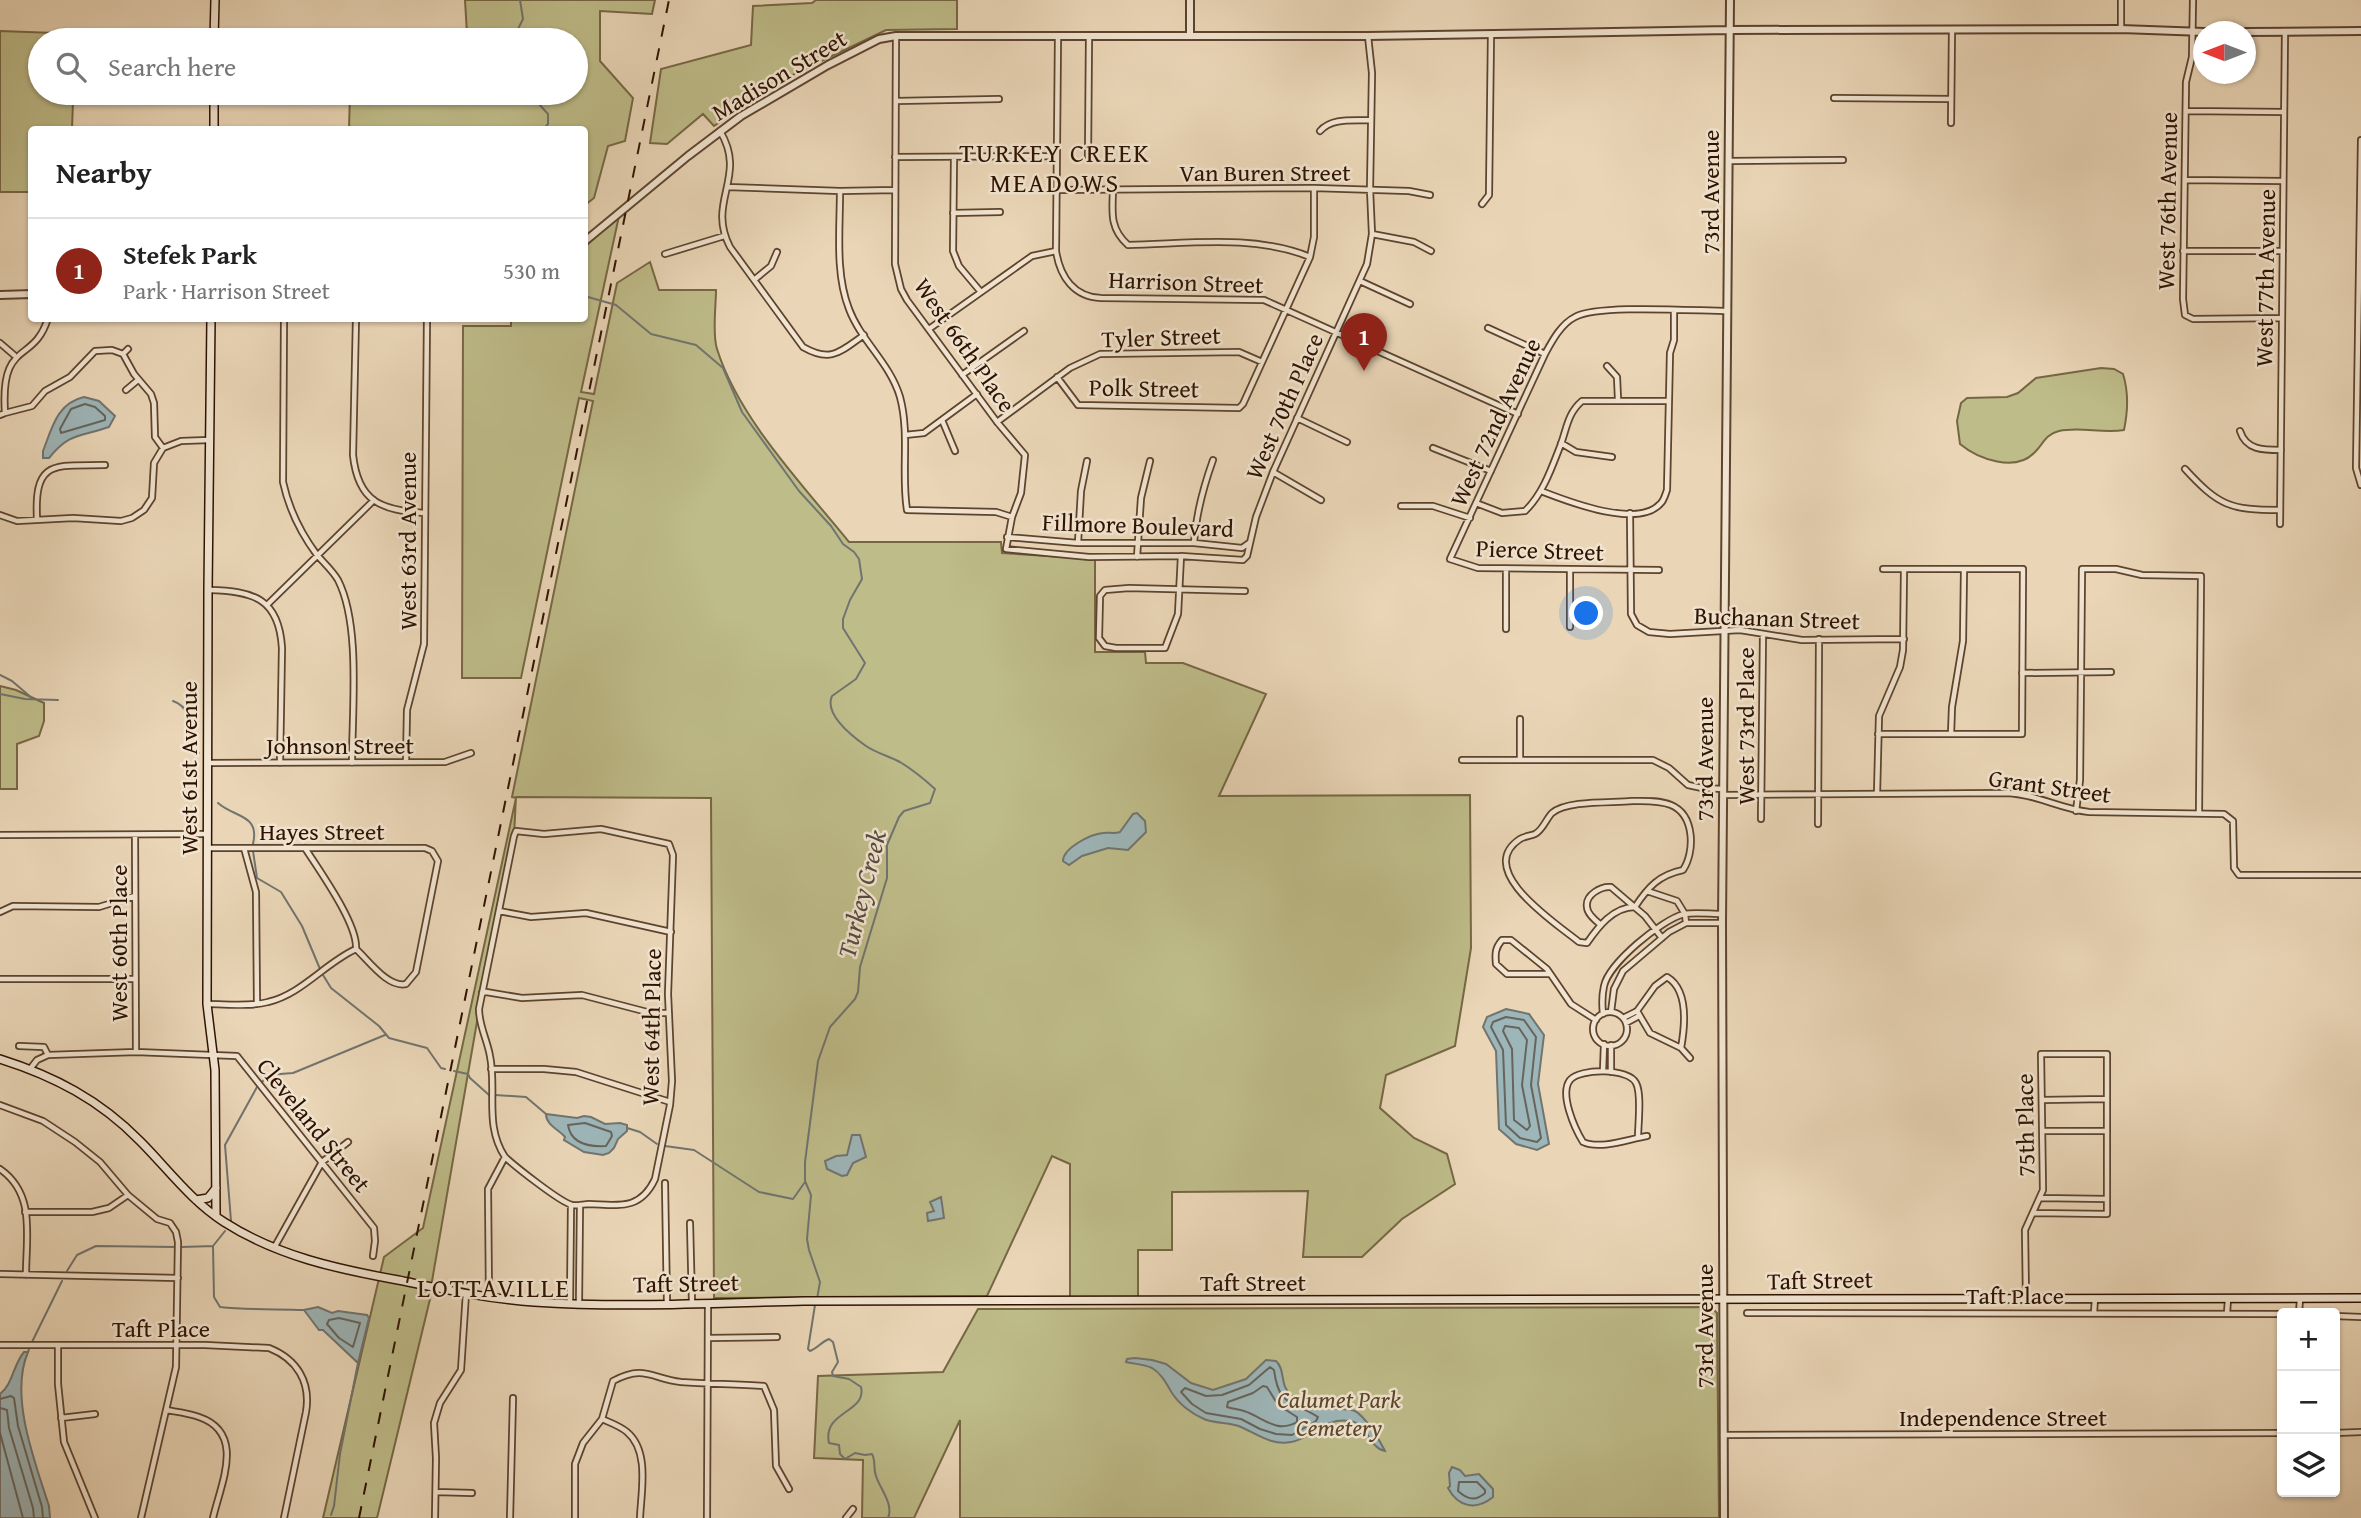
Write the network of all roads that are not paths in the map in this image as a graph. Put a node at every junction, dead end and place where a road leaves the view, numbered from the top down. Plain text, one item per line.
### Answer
1 (215, 0) edge
2 (1190, 0) edge
3 (1730, 0) edge
4 (2121, 0) edge
5 (2193, 0) edge
6 (2193, 21) edge
7 (214, 28) edge
8 (2121, 29) junction
9 (1730, 30) junction
10 (1952, 30) junction
11 (2361, 31) edge
12 (2193, 32) joint
13 (2256, 32) edge
14 (2285, 32) junction
15 (1491, 34) junction
16 (1190, 35) junction
17 (896, 36) junction
18 (1368, 36) junction
19 (1058, 37) junction
20 (1089, 37) junction
21 (1834, 98) dead end
22 (999, 99) dead end
23 (1951, 99) junction
24 (896, 101) junction
25 (214, 105) edge
26 (2186, 111) junction
27 (2284, 112) junction
28 (1371, 120) junction
29 (1951, 123) dead end
30 (214, 126) edge
31 (720, 131) junction
32 (1320, 131) dead end
33 (2361, 140) edge
34 (1056, 156) junction
35 (1088, 156) dead end
36 (895, 157) junction
37 (954, 158) junction
38 (1843, 160) dead end
39 (1730, 161) junction
40 (2185, 180) junction
41 (2283, 181) junction
42 (727, 187) junction
43 (1314, 188) junction
44 (1370, 189) junction
45 (895, 190) junction
46 (1056, 190) junction
47 (1113, 190) junction
48 (840, 191) junction
49 (1430, 195) dead end
50 (1482, 204) dead end
51 (1000, 212) dead end
52 (953, 214) junction
53 (1372, 234) junction
54 (724, 236) junction
55 (588, 239) edge
56 (1056, 251) junction
57 (1431, 251) dead end
58 (2183, 251) junction
59 (2283, 251) junction
60 (777, 252) dead end
61 (665, 254) dead end
62 (1310, 257) junction
63 (754, 280) junction
64 (1360, 281) junction
65 (980, 291) junction
66 (28, 294) edge
67 (0, 295) edge
68 (1410, 304) dead end
69 (1286, 308) junction
70 (1674, 311) junction
71 (1728, 311) junction
72 (2282, 318) junction
73 (46, 322) edge
74 (211, 322) edge
75 (284, 322) edge
76 (356, 322) edge
77 (427, 322) edge
78 (1488, 328) dead end
79 (929, 329) junction
80 (1024, 331) dead end
81 (1337, 331) junction
82 (864, 335) junction
83 (0, 343) edge
84 (128, 349) dead end
85 (123, 354) junction
86 (1545, 354) junction
87 (14, 355) junction
88 (1262, 362) junction
89 (1607, 366) dead end
90 (962, 375) junction
91 (1057, 377) junction
92 (138, 380) junction
93 (127, 390) dead end
94 (1, 391) edge
95 (977, 394) junction
96 (1618, 400) junction
97 (1669, 401) junction
98 (3, 414) edge
99 (1518, 414) junction
100 (1297, 418) junction
101 (942, 420) junction
102 (997, 422) junction
103 (2240, 431) dead end
104 (905, 435) junction
105 (209, 440) junction
106 (1347, 442) dead end
107 (1561, 443) junction
108 (163, 448) junction
109 (1433, 448) dead end
110 (2281, 450) junction
111 (954, 451) dead end
112 (1612, 457) dead end
113 (1213, 460) dead end
114 (1087, 461) dead end
115 (1150, 461) dead end
116 (105, 465) dead end
117 (2185, 469) dead end
118 (1491, 471) junction
119 (1273, 472) junction
120 (2361, 485) edge
121 (1541, 491) junction
122 (374, 500) junction
123 (1321, 500) dead end
124 (1476, 503) junction
125 (1401, 506) dead end
126 (2280, 509) junction
127 (424, 513) junction
128 (1630, 513) junction
129 (0, 515) edge
130 (1012, 517) junction
131 (1470, 518) junction
132 (37, 519) junction
133 (2280, 524) dead end
134 (1007, 537) junction
135 (1078, 543) junction
136 (1137, 543) junction
137 (1194, 543) junction
138 (1249, 543) junction
139 (318, 556) junction
140 (1137, 556) junction
141 (1181, 556) junction
142 (1450, 559) joint
143 (1506, 569) junction
144 (1883, 569) dead end
145 (1964, 569) junction
146 (1570, 570) junction
147 (1630, 570) junction
148 (1659, 570) dead end
149 (1904, 570) junction
150 (1180, 589) junction
151 (208, 590) junction
152 (1245, 591) dead end
153 (268, 604) junction
154 (1570, 627) dead end
155 (1506, 629) dead end
156 (1724, 630) junction
157 (1763, 634) junction
158 (1819, 639) junction
159 (1904, 639) junction
160 (2081, 672) junction
161 (2111, 672) dead end
162 (2022, 673) junction
163 (1520, 719) dead end
164 (1878, 734) junction
165 (1951, 734) junction
166 (471, 752) dead end
167 (1462, 760) dead end
168 (1520, 760) junction
169 (407, 762) junction
170 (207, 763) junction
171 (280, 763) junction
172 (352, 763) junction
173 (1724, 792) junction
174 (1761, 794) junction
175 (1818, 794) junction
176 (1877, 794) junction
177 (2076, 811) junction
178 (2199, 813) junction
179 (1761, 819) dead end
180 (1818, 824) dead end
181 (207, 834) junction
182 (0, 835) edge
183 (135, 835) junction
184 (207, 848) junction
185 (244, 848) junction
186 (305, 848) junction
187 (2361, 875) edge
188 (1647, 891) junction
189 (135, 896) junction
190 (1635, 907) junction
191 (499, 911) junction
192 (0, 912) edge
193 (1685, 914) junction
194 (1722, 914) junction
195 (1686, 923) junction
196 (1722, 923) junction
197 (1601, 926) junction
198 (1656, 931) junction
199 (671, 932) junction
200 (1662, 938) junction
201 (356, 949) junction
202 (1550, 974) junction
203 (0, 979) edge
204 (135, 979) junction
205 (482, 993) junction
206 (208, 1004) junction
207 (257, 1004) junction
208 (1611, 1012) junction
209 (669, 1013) junction
210 (1603, 1014) junction
211 (1638, 1014) junction
212 (1596, 1020) junction
213 (1625, 1021) junction
214 (1604, 1044) junction
215 (1611, 1045) junction
216 (19, 1046) dead end
217 (1681, 1048) junction
218 (136, 1052) junction
219 (214, 1054) junction
220 (48, 1055) junction
221 (1690, 1058) dead end
222 (0, 1059) edge
223 (30, 1069) junction
224 (492, 1069) junction
225 (1603, 1071) junction
226 (1611, 1072) junction
227 (2107, 1099) junction
228 (2042, 1100) junction
229 (670, 1102) junction
230 (0, 1105) edge
231 (2107, 1131) junction
232 (2042, 1132) junction
233 (1647, 1136) dead end
234 (1638, 1138) junction
235 (348, 1142) dead end
236 (505, 1157) junction
237 (322, 1162) junction
238 (1, 1169) edge
239 (665, 1183) dead end
240 (216, 1188) junction
241 (128, 1195) junction
242 (2039, 1198) junction
243 (2107, 1199) junction
244 (197, 1200) junction
245 (571, 1205) junction
246 (580, 1205) junction
247 (25, 1212) junction
248 (2033, 1213) junction
249 (216, 1216) junction
250 (691, 1223) dead end
251 (274, 1248) junction
252 (373, 1256) dead end
253 (0, 1275) edge
254 (26, 1275) junction
255 (178, 1278) junction
256 (466, 1293) junction
257 (489, 1297) junction
258 (2026, 1298) junction
259 (2095, 1298) junction
260 (2361, 1298) edge
261 (1855, 1299) junction
262 (2228, 1299) junction
263 (2300, 1299) junction
264 (1772, 1300) junction
265 (1723, 1301) junction
266 (575, 1303) junction
267 (667, 1303) junction
268 (692, 1303) junction
269 (708, 1303) junction
270 (2300, 1308) edge
271 (2094, 1312) junction
272 (1747, 1313) dead end
273 (1772, 1313) junction
274 (1855, 1313) junction
275 (2227, 1313) junction
276 (2277, 1314) edge
277 (2340, 1316) edge
278 (2361, 1317) edge
279 (777, 1337) dead end
280 (708, 1338) junction
281 (0, 1345) edge
282 (58, 1346) junction
283 (177, 1346) junction
284 (708, 1382) junction
285 (513, 1398) dead end
286 (166, 1410) junction
287 (95, 1414) dead end
288 (61, 1418) junction
289 (602, 1419) junction
290 (2361, 1432) edge
291 (2277, 1433) edge
292 (2340, 1433) edge
293 (1723, 1435) junction
294 (789, 1489) dead end
295 (436, 1492) junction
296 (472, 1493) dead end
297 (853, 1509) dead end
298 (95, 1518) edge
299 (142, 1518) edge
300 (213, 1518) edge
301 (284, 1518) edge
302 (435, 1518) edge
303 (510, 1518) edge
304 (575, 1518) edge
305 (640, 1518) edge
306 (707, 1518) edge
307 (846, 1518) edge
308 (1724, 1518) edge

1 - 7 main road
2 - 16 street
3 - 9 street, 73rd Avenue
4 - 8 street
5 - 6 street, West 76th Avenue
8 - 10 street, Madison Street
8 - 12 street, Madison Street
9 - 10 street, Madison Street
9 - 15 street, Madison Street
9 - 39 street, 73rd Avenue
10 - 23 street
11 - 14 street
12 - 26 street, West 76th Avenue
13 - 14 street
14 - 27 street, West 77th Avenue
15 - 18 street, Madison Street
15 - 50 street
16 - 18 street, Madison Street
16 - 20 street, Madison Street
17 - 19 street, Madison Street
17 - 24 street, West 66th Place
17 - 31 street, Madison Street
18 - 28 street, West 70th Place
19 - 20 street, Madison Street
19 - 34 street
20 - 35 street
21 - 23 street
22 - 24 street
23 - 29 street
24 - 36 street, West 66th Place
25 - 30 main road
26 - 27 street
26 - 40 street, West 76th Avenue
27 - 41 street, West 77th Avenue
28 - 32 street
28 - 44 street, West 70th Place
31 - 42 street
31 - 55 street, Madison Street
33 - 120 street
34 - 37 street
34 - 46 street
36 - 37 street
36 - 45 street, West 66th Place
37 - 52 street
38 - 39 street
39 - 71 street, 73rd Avenue
40 - 41 street
40 - 58 street, West 76th Avenue
41 - 59 street, West 77th Avenue
42 - 48 street
42 - 54 street
43 - 44 street, Van Buren Street
43 - 47 street, Van Buren Street
43 - 62 street
44 - 49 street, Van Buren Street
44 - 53 street, West 70th Place
45 - 48 street
45 - 79 street, West 66th Place
46 - 47 street, Van Buren Street
46 - 56 street
47 - 62 street
48 - 82 street
51 - 52 street
52 - 65 street
53 - 57 street
53 - 64 street, West 70th Place
54 - 61 street
54 - 63 street
56 - 65 street
56 - 69 street, Harrison Street
58 - 59 street
58 - 72 street, West 76th Avenue
59 - 72 street, West 77th Avenue
60 - 63 street
62 - 69 street
63 - 82 street
64 - 68 street
64 - 81 street, West 70th Place
65 - 79 street
66 - 67 street
69 - 81 street, Harrison Street
69 - 88 street
70 - 71 street
70 - 86 street, West 72nd Avenue
70 - 97 street
71 - 156 street, 73rd Avenue
72 - 110 street, West 77th Avenue
73 - 87 street
74 - 105 main road, West 61st Avenue
75 - 139 street
76 - 122 street
77 - 127 street, West 63rd Avenue
78 - 86 street
79 - 90 street, West 66th Place
80 - 90 street
81 - 99 street, Harrison Street
81 - 100 street, West 70th Place
82 - 104 street
83 - 87 street
84 - 85 street
85 - 92 street
85 - 98 street
86 - 99 street, West 72nd Avenue
87 - 94 street
88 - 91 street, Tyler Street
88 - 91 street, Polk Street
89 - 96 street
90 - 95 street, West 66th Place
91 - 102 street, Tyler Street
92 - 93 street
92 - 108 street
94 - 98 street
95 - 101 street
95 - 102 street, West 66th Place
96 - 97 street
96 - 107 street
97 - 128 street
99 - 118 street, West 72nd Avenue
100 - 106 street
100 - 119 street, West 70th Place
101 - 104 street
101 - 111 street
102 - 130 street, West 66th Place
103 - 110 street
104 - 130 street
105 - 108 street
105 - 151 main road, West 61st Avenue
107 - 112 street
107 - 121 street
108 - 132 street
109 - 118 street
110 - 126 street, West 77th Avenue
113 - 137 street
114 - 135 street
115 - 136 street
116 - 132 street
117 - 126 street
118 - 124 street, West 72nd Avenue
119 - 123 street
119 - 138 street, West 70th Place
121 - 124 street
121 - 128 street
122 - 127 street
122 - 139 street
124 - 131 street, West 72nd Avenue
125 - 131 street
126 - 133 street, West 77th Avenue
127 - 169 street, West 63rd Avenue
128 - 147 street
129 - 132 street
130 - 134 street, West 66th Place
131 - 142 street, West 72nd Avenue
134 - 135 street, Fillmore Boulevard
134 - 140 street, Fillmore Boulevard
135 - 136 street, Fillmore Boulevard
136 - 137 street, Fillmore Boulevard
136 - 140 street
137 - 138 street, Fillmore Boulevard
138 - 141 street, Fillmore Boulevard
139 - 153 street
139 - 172 street
140 - 141 street, Fillmore Boulevard
141 - 150 street
142 - 143 street, Pierce Street
143 - 146 street, Pierce Street
143 - 155 street
144 - 149 street
145 - 149 street
145 - 162 street
145 - 165 street
146 - 147 street, Pierce Street
146 - 154 street
147 - 148 street, Pierce Street
147 - 156 street, Buchanan Street
149 - 159 street
150 - 150 street
150 - 152 street
151 - 153 street
151 - 170 main road, West 61st Avenue
153 - 171 street
156 - 157 street, Buchanan Street
156 - 173 street, 73rd Avenue
157 - 158 street, Buchanan Street
157 - 174 street, West 73rd Place
158 - 159 street, Buchanan Street
158 - 175 street
159 - 164 street
160 - 161 street
160 - 162 street
160 - 177 street
160 - 178 street
162 - 165 street
163 - 168 street
164 - 165 street
164 - 176 street
166 - 169 street, Johnson Street
167 - 168 street, Grant Street
168 - 173 street, Grant Street
169 - 172 street, Johnson Street
170 - 171 street, Johnson Street
170 - 181 main road, West 61st Avenue
171 - 172 street, Johnson Street
173 - 174 street, Grant Street
173 - 194 street, 73rd Avenue
174 - 175 street, Grant Street
174 - 179 street, West 73rd Place
175 - 176 street, Grant Street
175 - 180 street
176 - 177 street, Grant Street
177 - 178 street, Grant Street
178 - 187 street, Grant Street
181 - 183 street
181 - 184 main road, West 61st Avenue
182 - 183 street
183 - 189 street, West 60th Place
184 - 185 street, Hayes Street
184 - 206 main road, West 61st Avenue
185 - 186 street, Hayes Street
185 - 207 street
186 - 201 street
186 - 201 street, Hayes Street
188 - 190 street
188 - 193 street
188 - 197 street
189 - 192 street
189 - 204 street, West 60th Place
190 - 197 street
190 - 197 street
190 - 198 street
191 - 199 street
191 - 199 street, West 64th Place
191 - 205 street
193 - 194 street
193 - 195 street
193 - 198 street
194 - 196 street, 73rd Avenue
195 - 196 street
195 - 200 street
196 - 265 street, 73rd Avenue
198 - 200 street
198 - 210 street
199 - 209 street, West 64th Place
200 - 208 street
201 - 207 street
202 - 202 street
202 - 212 street
203 - 204 street
204 - 218 street, West 60th Place
205 - 209 street
205 - 224 street
206 - 207 street
206 - 219 main road, West 61st Avenue
208 - 210 street
208 - 213 street
209 - 229 street, West 64th Place
210 - 212 street
211 - 213 street
211 - 217 street
211 - 217 street
212 - 214 street
213 - 215 street
214 - 215 street
214 - 225 street
215 - 226 street
216 - 220 street, Cleveland Street
217 - 221 street
218 - 219 street, Cleveland Street
218 - 220 street, Cleveland Street
219 - 237 street, Cleveland Street
219 - 240 main road, West 61st Avenue
220 - 223 street
222 - 223 main road, Taft Street
223 - 244 main road, Taft Street
224 - 229 street
224 - 236 street
225 - 226 street
225 - 234 street
226 - 234 street
227 - 228 street
227 - 228 street, 75th Place
227 - 231 street
228 - 232 street, 75th Place
229 - 246 street, West 64th Place
230 - 241 street
231 - 232 street
231 - 243 street
232 - 242 street, 75th Place
233 - 234 street
235 - 237 street
236 - 245 street
236 - 257 street
237 - 251 street
237 - 252 street, Cleveland Street
238 - 247 street
239 - 267 street
240 - 244 main road
240 - 249 main road, West 61st Avenue
241 - 247 street
241 - 255 street
242 - 243 street
242 - 248 street, 75th Place
243 - 248 street
244 - 249 main road, Taft Street
245 - 246 street
245 - 266 street
246 - 266 street
247 - 254 street
248 - 258 street, 75th Place
249 - 251 main road, Taft Street
250 - 268 street
251 - 256 main road, Taft Street
253 - 254 street
254 - 255 street
255 - 283 street
256 - 257 main road, Taft Street
256 - 295 street
257 - 266 main road, Taft Street
258 - 259 main road, Taft Street
258 - 261 main road, Taft Street
259 - 262 main road, Taft Street
259 - 271 street
260 - 263 main road, Taft Street
261 - 264 main road, Taft Street
261 - 274 street
262 - 263 main road, Taft Street
262 - 275 street
263 - 270 street
264 - 265 main road, Taft Street
264 - 273 street
265 - 269 main road, Taft Street
265 - 293 street, 73rd Avenue
266 - 267 main road, Taft Street
267 - 268 main road, Taft Street
268 - 269 main road, Taft Street
269 - 280 street
271 - 274 street, Taft Place
271 - 275 street, Taft Place
272 - 273 street, Taft Place
273 - 274 street, Taft Place
275 - 276 street, Taft Place
277 - 278 street
279 - 280 street
280 - 284 street
281 - 282 street, Taft Place
282 - 283 street, Taft Place
282 - 288 street
283 - 286 street
283 - 301 street, Taft Place
284 - 289 street
284 - 294 street
284 - 306 street
285 - 303 street
286 - 299 street
286 - 300 street
287 - 288 street
288 - 298 street
289 - 304 street
289 - 305 street
290 - 292 street
291 - 293 street, Independence Street
293 - 308 street, 73rd Avenue
295 - 296 street
295 - 302 street
297 - 307 street

